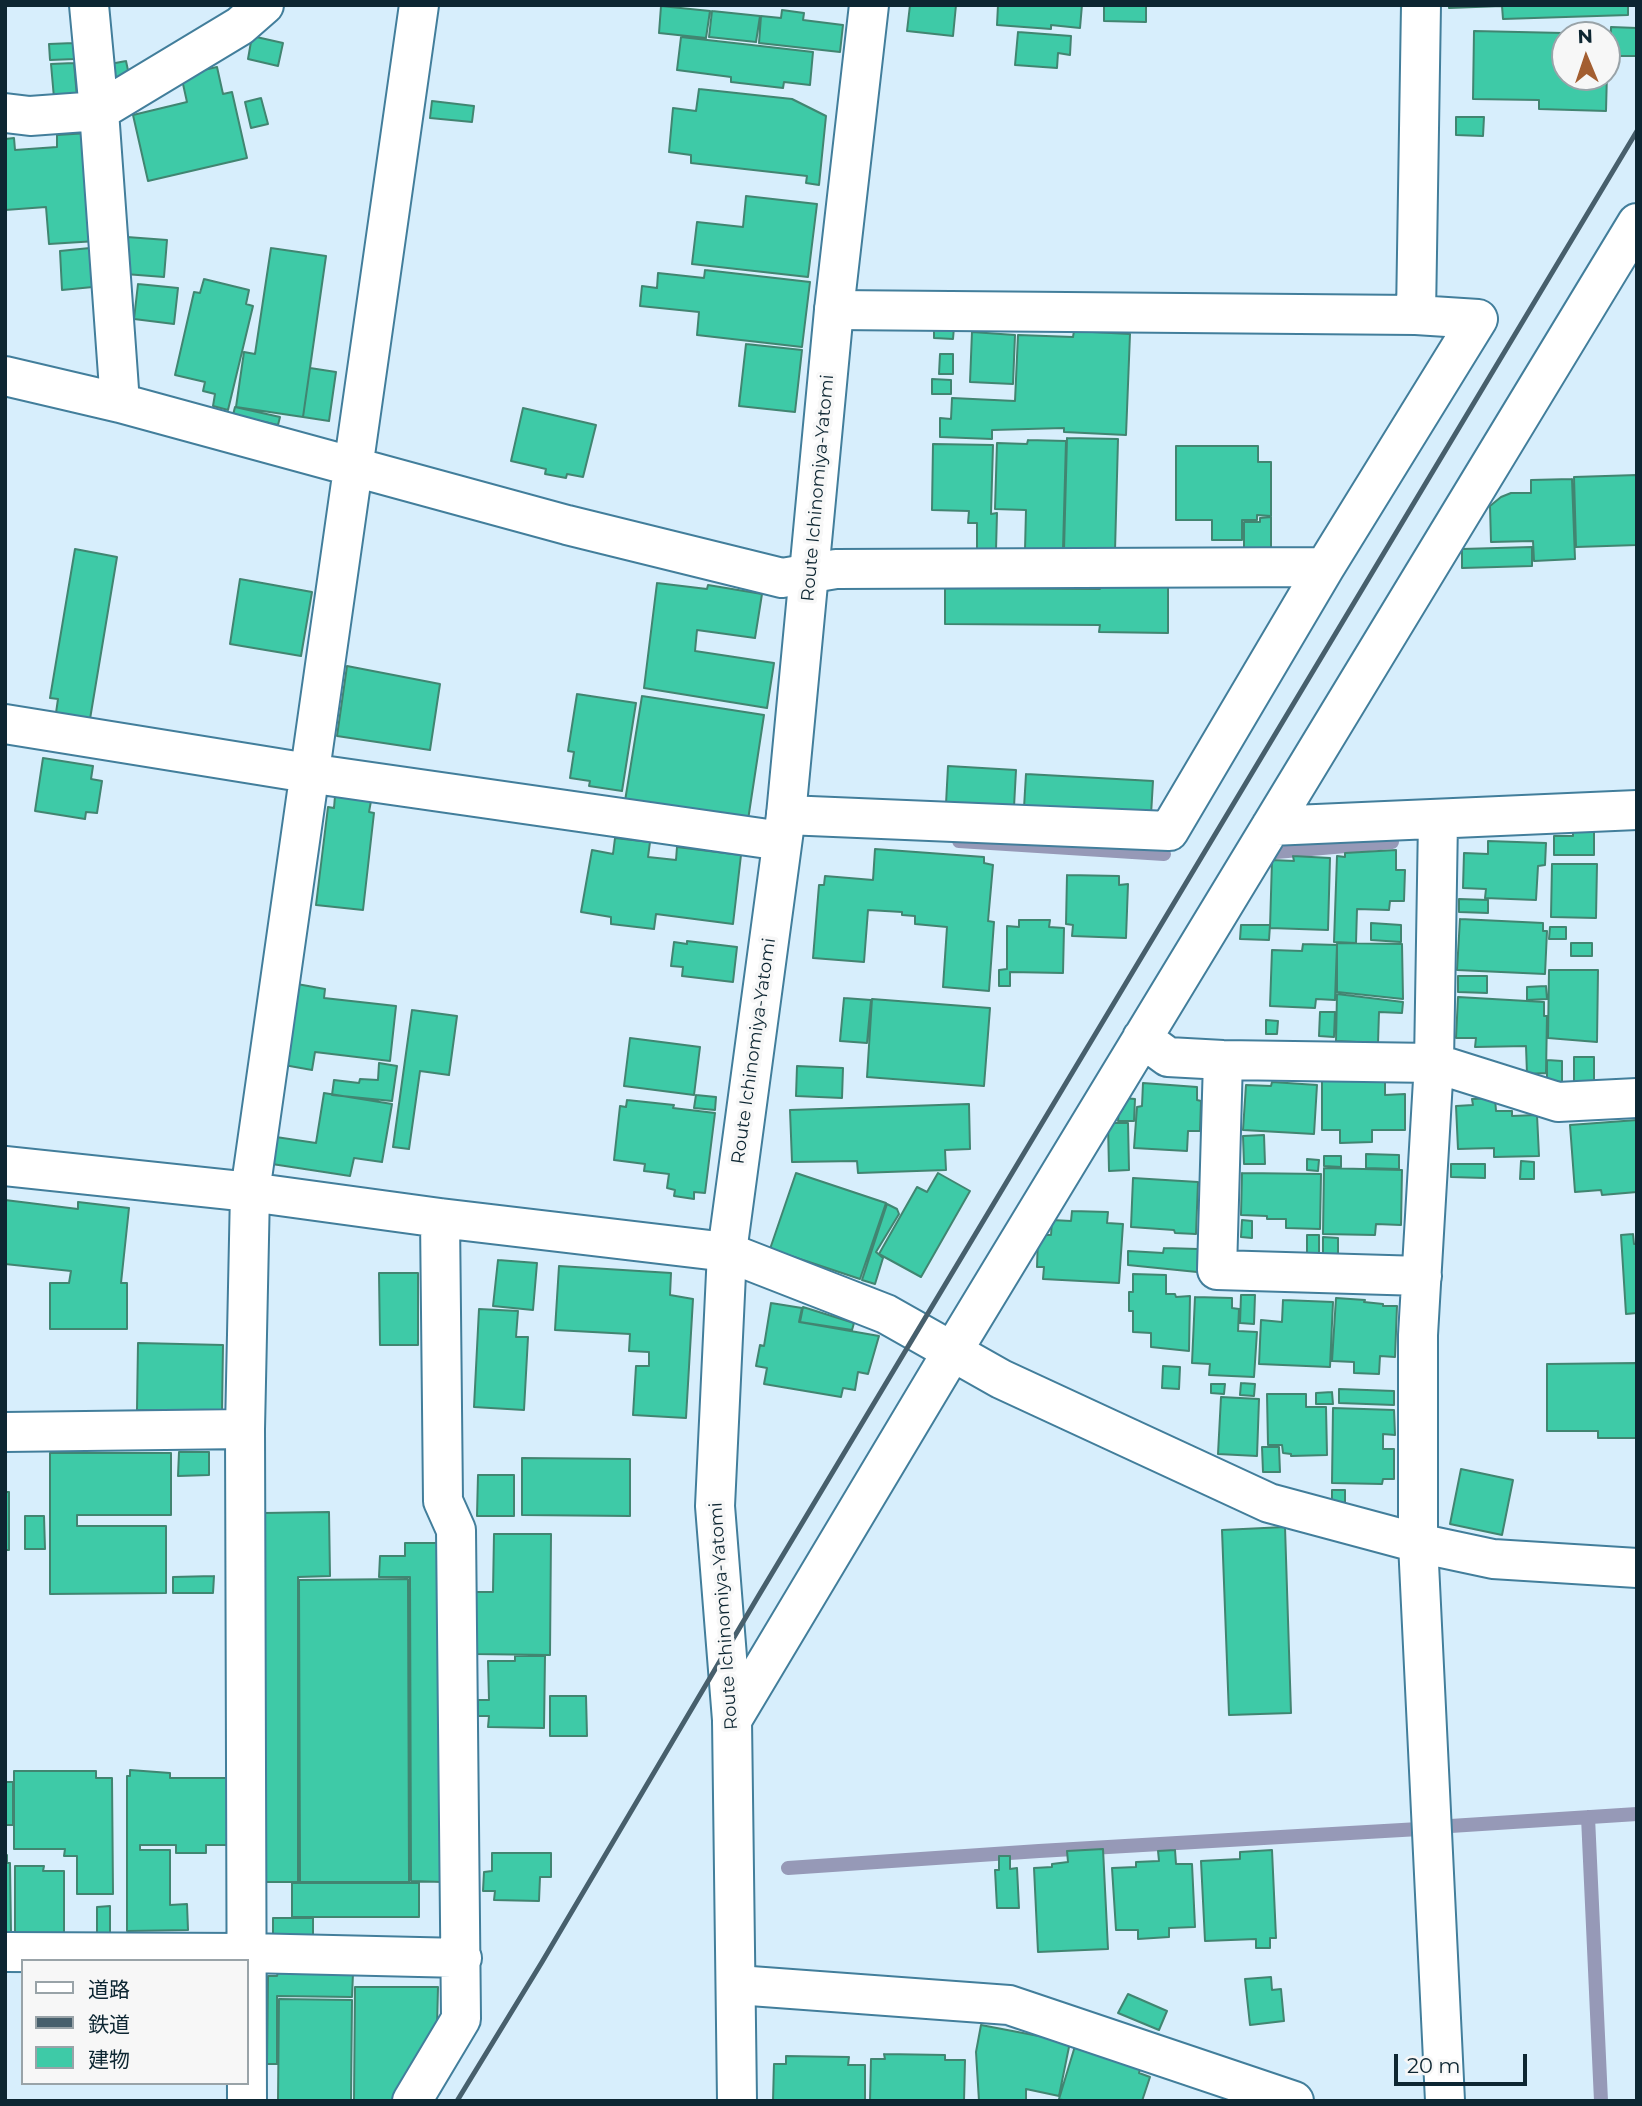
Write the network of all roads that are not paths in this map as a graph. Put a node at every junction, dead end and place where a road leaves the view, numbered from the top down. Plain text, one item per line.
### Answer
1 (89, 5) edge
2 (264, 5) edge
3 (419, 5) edge
4 (869, 5) edge
5 (1421, 5) edge
6 (99, 111) junction
7 (5, 113) edge
8 (1637, 223) edge
9 (834, 310) junction
10 (1416, 315) junction
11 (5, 376) edge
12 (120, 403) junction
13 (354, 468) junction
14 (1325, 567) junction
15 (810, 574) junction
16 (5, 724) edge
17 (308, 773) junction
18 (1637, 810) edge
19 (1438, 820) junction
20 (1271, 826) junction
21 (784, 828) junction
22 (1142, 1038) junction
23 (1223, 1060) junction
24 (1434, 1063) junction
25 (1637, 1098) edge
26 (5, 1166) edge
27 (250, 1192) junction
28 (440, 1218) junction
29 (727, 1252) junction
30 (1422, 1276) junction
31 (952, 1352) junction
32 (245, 1429) junction
33 (5, 1432) edge
34 (1418, 1543) junction
35 (1637, 1568) edge
36 (732, 1720) junction
37 (5, 1952) edge
38 (247, 1953) junction
39 (462, 1958) junction
40 (247, 1959) edge
41 (737, 1985) junction
42 (412, 2101) edge
43 (737, 2101) edge
44 (1294, 2101) edge
45 (1445, 2101) edge

1 - 6 street
2 - 6 street
3 - 13 street
4 - 9 street, Route Ichinomiya-Yatomi
5 - 10 street
6 - 7 street
6 - 12 street
8 - 20 street
9 - 10 street
9 - 15 street, Route Ichinomiya-Yatomi
10 - 14 street
11 - 12 street
12 - 13 street
13 - 15 street
13 - 17 street
14 - 15 street
14 - 21 street
15 - 21 street, Route Ichinomiya-Yatomi
16 - 17 street
17 - 21 street
17 - 27 street
18 - 19 street
19 - 20 street
19 - 24 street
20 - 22 street
21 - 29 street, Route Ichinomiya-Yatomi
22 - 23 street
22 - 31 street
23 - 24 street
23 - 30 street
24 - 25 street
24 - 30 street
26 - 27 street
27 - 28 street
27 - 32 street
28 - 29 street
28 - 39 street
29 - 31 street
29 - 36 street, Route Ichinomiya-Yatomi
30 - 34 street
31 - 34 street
31 - 36 street
32 - 33 street
32 - 38 street
34 - 35 street
34 - 45 street
36 - 41 street, Route Ichinomiya-Yatomi
37 - 38 street
38 - 39 street
38 - 40 street
39 - 42 street
41 - 43 street, Route Ichinomiya-Yatomi
41 - 44 street

